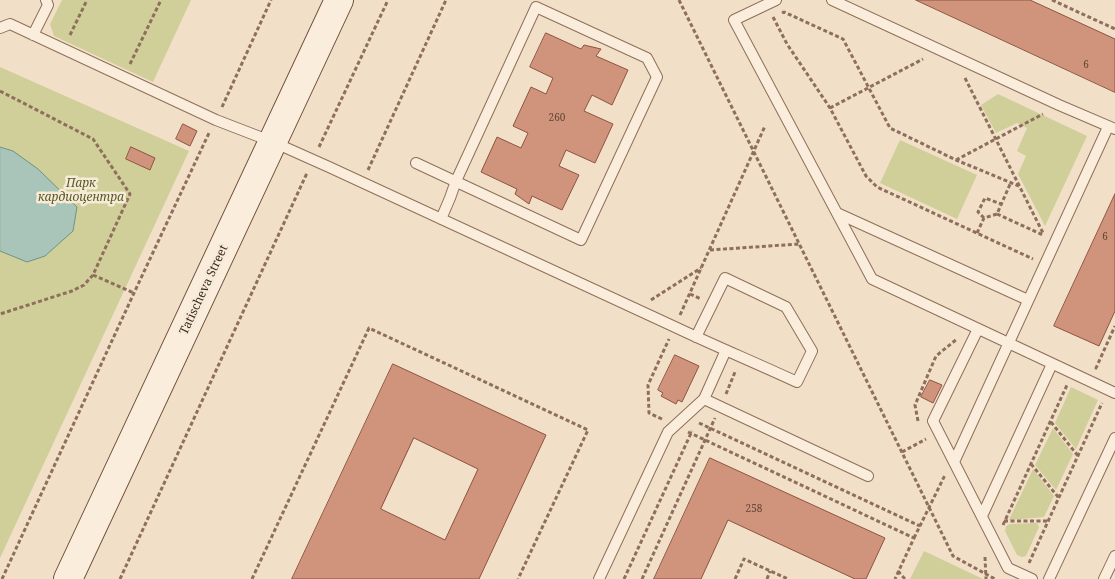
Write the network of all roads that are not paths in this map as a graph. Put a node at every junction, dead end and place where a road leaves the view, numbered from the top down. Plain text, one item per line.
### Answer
1 (339, 0) edge
2 (832, 0) edge
3 (48, 2) edge
4 (771, 2) edge
5 (0, 28) edge
6 (33, 35) junction
7 (1111, 128) edge
8 (273, 142) junction
9 (416, 163) dead end
10 (456, 181) junction
11 (837, 213) junction
12 (441, 219) junction
13 (1028, 300) junction
14 (978, 329) junction
15 (696, 337) junction
16 (1008, 344) junction
17 (726, 350) junction
18 (1052, 364) junction
19 (1112, 392) edge
20 (704, 399) junction
21 (1115, 438) edge
22 (954, 462) junction
23 (868, 476) dead end
24 (982, 516) junction
25 (1115, 556) edge
26 (1051, 575) edge
27 (1028, 577) edge
28 (68, 579) edge
29 (600, 579) edge
30 (1104, 579) edge

1 - 8 street, Tatischeva Street
2 - 7 lane
3 - 6 lane
4 - 11 lane
5 - 6 lane
6 - 8 lane
7 - 13 lane
8 - 12 lane
8 - 28 street, Tatischeva Street
9 - 10 lane
10 - 10 lane
10 - 12 lane
11 - 13 lane
11 - 14 lane
12 - 15 lane
13 - 16 lane
14 - 16 lane
14 - 22 lane
15 - 17 lane
15 - 17 lane
16 - 18 lane
16 - 22 lane
17 - 20 lane
18 - 19 lane
18 - 24 lane
20 - 23 lane
20 - 29 lane
21 - 26 lane
22 - 24 lane
24 - 27 lane
25 - 30 lane

